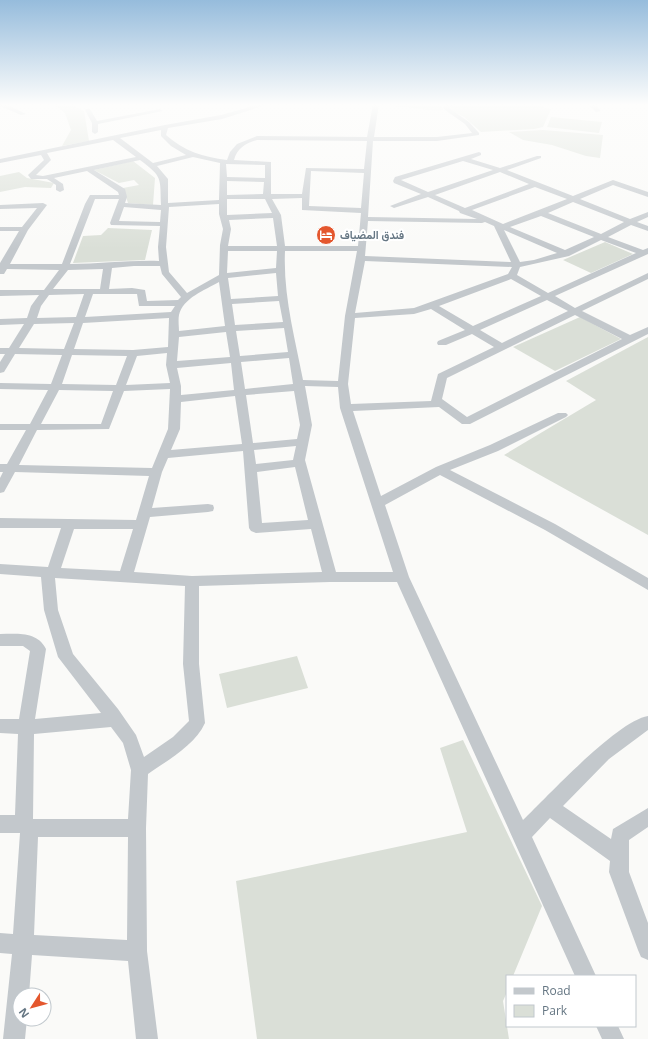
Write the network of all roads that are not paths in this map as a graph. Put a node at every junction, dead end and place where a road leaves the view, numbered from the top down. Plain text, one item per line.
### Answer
1 (41, 152) edge
2 (43, 152) edge
3 (134, 152) edge
4 (188, 152) edge
5 (234, 152) edge
6 (369, 152) edge
7 (479, 154) dead end
8 (193, 155) junction
9 (539, 157) dead end
10 (141, 158) junction
11 (464, 159) junction
12 (0, 161) edge
13 (226, 162) junction
14 (152, 165) junction
15 (88, 169) junction
16 (500, 170) junction
17 (368, 171) junction
18 (48, 177) junction
19 (223, 179) junction
20 (268, 180) junction
21 (535, 184) junction
22 (60, 190) dead end
23 (428, 195) junction
24 (648, 195) edge
25 (267, 196) junction
26 (306, 196) junction
27 (223, 199) junction
28 (573, 199) junction
29 (122, 201) junction
30 (394, 206) dead end
31 (0, 207) edge
32 (165, 207) junction
33 (463, 211) junction
34 (541, 213) junction
35 (648, 214) edge
36 (277, 215) junction
37 (364, 215) junction
38 (224, 218) junction
39 (630, 222) junction
40 (164, 224) junction
41 (498, 224) junction
42 (0, 229) edge
43 (24, 229) junction
44 (648, 229) edge
45 (601, 237) junction
46 (281, 248) junction
47 (224, 249) junction
48 (645, 252) edge
49 (361, 253) junction
50 (566, 254) junction
51 (164, 264) junction
52 (517, 265) junction
53 (108, 266) junction
54 (65, 267) junction
55 (1, 268) edge
56 (280, 270) junction
57 (223, 276) junction
58 (512, 276) junction
59 (646, 279) edge
60 (90, 291) junction
61 (104, 291) junction
62 (47, 292) junction
63 (0, 293) edge
64 (547, 297) junction
65 (283, 298) junction
66 (183, 300) junction
67 (227, 302) junction
68 (432, 306) junction
69 (574, 312) junction
70 (174, 315) junction
71 (350, 316) junction
72 (80, 320) junction
73 (32, 321) junction
74 (0, 322) edge
75 (288, 325) junction
76 (231, 328) junction
77 (473, 330) junction
78 (648, 330) edge
79 (174, 335) junction
80 (630, 339) junction
81 (442, 343) dead end
82 (502, 347) junction
83 (173, 350) junction
84 (0, 352) edge
85 (11, 352) junction
86 (68, 352) junction
87 (133, 353) junction
88 (294, 355) junction
89 (236, 360) junction
90 (171, 365) junction
91 (0, 370) edge
92 (343, 384) junction
93 (299, 385) junction
94 (0, 386) edge
95 (176, 386) junction
96 (55, 387) junction
97 (120, 388) junction
98 (240, 392) junction
99 (175, 399) junction
100 (441, 404) junction
101 (346, 408) junction
102 (562, 415) dead end
103 (0, 427) edge
104 (33, 427) junction
105 (303, 442) junction
106 (248, 447) junction
107 (162, 455) junction
108 (300, 463) junction
109 (5, 468) edge
110 (250, 469) junction
111 (440, 470) junction
112 (156, 472) junction
113 (0, 489) edge
114 (378, 503) junction
115 (208, 508) dead end
116 (141, 519) junction
117 (0, 523) edge
118 (317, 524) junction
119 (68, 525) junction
120 (0, 569) edge
121 (50, 572) junction
122 (126, 576) junction
123 (330, 577) junction
124 (402, 577) junction
125 (192, 581) junction
126 (648, 586) edge
127 (0, 640) edge
128 (116, 719) junction
129 (646, 725) edge
130 (0, 726) edge
131 (26, 727) junction
132 (140, 770) junction
133 (549, 807) junction
134 (648, 817) edge
135 (0, 824) edge
136 (27, 826) junction
137 (138, 828) junction
138 (521, 835) junction
139 (619, 856) junction
140 (0, 943) edge
141 (23, 944) junction
142 (648, 950) edge
143 (137, 951) junction
144 (586, 975) edge
145 (607, 1027) edge
146 (14, 1039) edge
147 (147, 1039) edge
148 (613, 1039) edge

1 - 12 street
2 - 18 street
3 - 10 street
4 - 8 street
5 - 13 street
6 - 17 street
7 - 11 street
8 - 13 street
8 - 14 street
9 - 16 street
10 - 14 street
10 - 15 street
11 - 16 street
11 - 23 street
13 - 19 street
13 - 20 street
14 - 32 street
15 - 18 street
15 - 29 street
16 - 21 street
16 - 23 street
17 - 26 street
17 - 37 street
18 - 22 street
19 - 20 street
19 - 27 street
20 - 25 street
21 - 28 street
21 - 33 street
23 - 30 street
23 - 33 street
24 - 28 street
25 - 26 street
25 - 27 street
25 - 36 street
26 - 37 street
27 - 32 street
27 - 38 street
28 - 34 street
28 - 39 street
29 - 32 street
29 - 40 street
29 - 54 street
31 - 43 street
32 - 40 street
33 - 41 street
34 - 41 street
34 - 45 street
35 - 39 street
36 - 38 street
36 - 46 street
37 - 41 street
37 - 49 street
38 - 47 street
39 - 44 street
39 - 45 street
40 - 51 street
41 - 50 street
41 - 52 street
42 - 43 street
43 - 55 street
45 - 48 street
45 - 50 street
46 - 47 street
46 - 49 street
46 - 56 street
47 - 57 street
48 - 64 street
49 - 52 street
49 - 71 street
50 - 52 street
51 - 53 street
51 - 66 street
52 - 58 street
53 - 54 street
53 - 61 street
54 - 55 street
54 - 62 street
56 - 57 street
56 - 65 street
57 - 66 street
57 - 67 street
58 - 64 street
58 - 68 street
59 - 69 street
60 - 61 street
60 - 62 street
60 - 72 street
61 - 66 street
62 - 63 street
62 - 73 street
64 - 69 street
64 - 77 street
65 - 67 street
65 - 75 street
66 - 70 street
67 - 76 street
68 - 71 street
68 - 77 street
69 - 80 street
69 - 82 street
70 - 72 street
70 - 79 street
71 - 92 street
72 - 73 street
72 - 86 street
73 - 74 street
73 - 85 street
75 - 76 street
75 - 88 street
76 - 79 street
76 - 89 street
77 - 81 street
77 - 82 street
78 - 80 street
79 - 83 street
80 - 100 street
82 - 100 street
83 - 87 street
83 - 90 street
84 - 85 street
85 - 86 street
85 - 91 street
86 - 87 street
86 - 96 street
87 - 97 street
88 - 89 street
88 - 93 street
89 - 90 street
89 - 98 street
90 - 95 street
92 - 93 street
92 - 101 street
93 - 98 street
93 - 105 street
94 - 96 street
95 - 97 street
95 - 99 street
96 - 97 street
96 - 104 street
97 - 104 street
98 - 99 street
98 - 106 street
99 - 107 street
100 - 101 street
101 - 114 street
102 - 111 street
103 - 104 street
104 - 109 street
105 - 106 street
105 - 108 street
106 - 107 street
106 - 110 street
107 - 112 street
108 - 110 street
108 - 118 street
109 - 112 street
109 - 113 street
110 - 118 street
111 - 114 street
111 - 126 street
112 - 116 street
114 - 124 street
115 - 116 street
116 - 119 street
116 - 122 street
117 - 119 street
118 - 123 street
119 - 121 street
120 - 121 street
121 - 122 street
121 - 128 street
122 - 125 street
123 - 124 street
123 - 125 street
124 - 138 street
125 - 132 street
127 - 131 street
128 - 131 street
128 - 132 street
129 - 133 street
130 - 131 street
131 - 136 street
132 - 137 street
133 - 138 street
133 - 139 street
134 - 139 street
135 - 136 street
136 - 137 street
136 - 141 street
137 - 143 street
138 - 144 street
139 - 142 street
140 - 141 street
141 - 143 street
141 - 146 street
143 - 147 street
145 - 148 street

